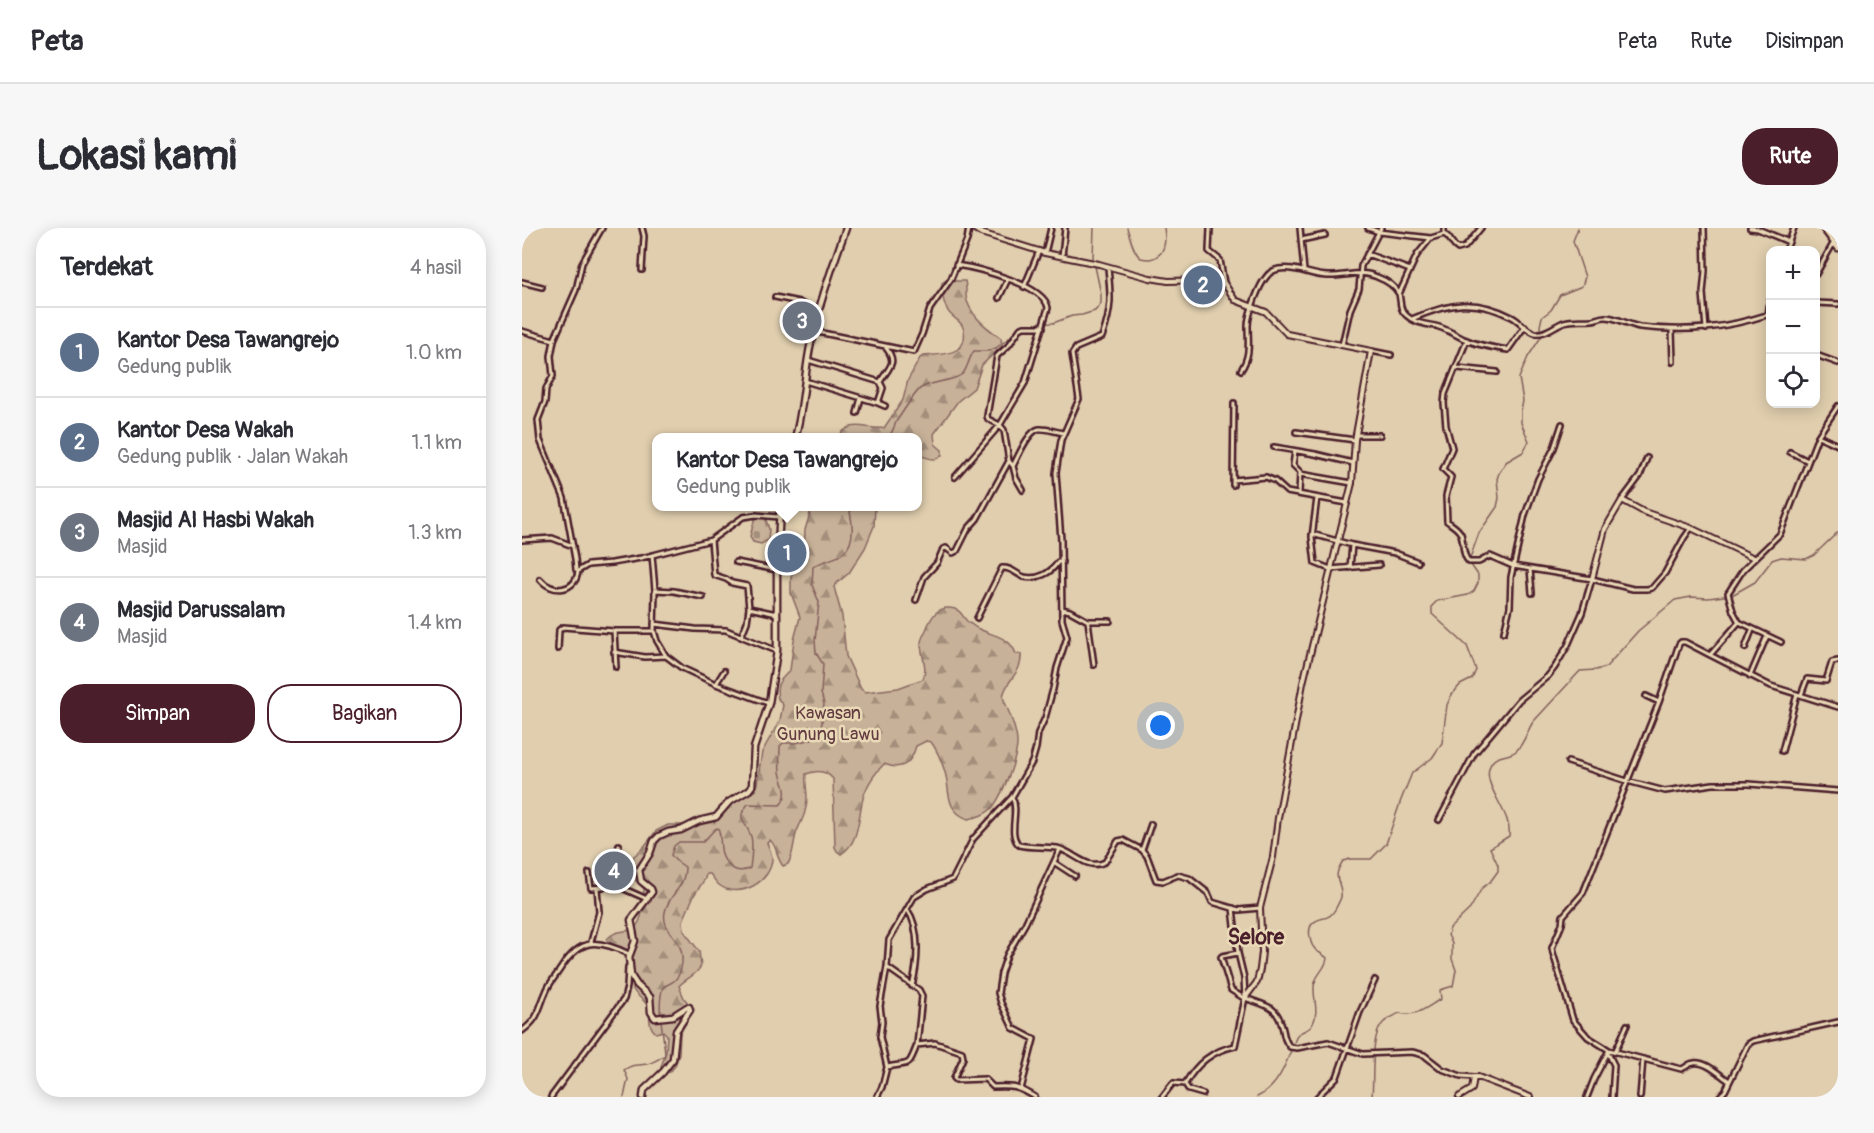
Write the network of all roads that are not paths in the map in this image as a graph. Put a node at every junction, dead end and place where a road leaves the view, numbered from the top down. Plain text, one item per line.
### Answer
1 (602, 228) edge
2 (642, 228) edge
3 (846, 228) edge
4 (971, 228) edge
5 (1051, 228) edge
6 (1065, 228) edge
7 (1210, 228) edge
8 (1299, 228) edge
9 (1368, 228) edge
10 (1444, 228) edge
11 (1481, 228) edge
12 (1704, 228) edge
13 (1750, 228) edge
14 (1794, 228) edge
15 (1823, 228) edge
16 (1380, 230) edge
17 (1444, 234) junction
18 (1325, 235) dead end
19 (1431, 238) junction
20 (1300, 240) junction
21 (1789, 242) junction
22 (1834, 242) junction
23 (1788, 246) edge
24 (1838, 248) edge
25 (1039, 251) junction
26 (1045, 253) junction
27 (1366, 254) junction
28 (1062, 257) junction
29 (956, 265) junction
30 (1820, 266) edge
31 (1108, 268) junction
32 (642, 270) dead end
33 (1410, 270) junction
34 (1304, 271) junction
35 (1361, 272) junction
36 (1008, 279) junction
37 (522, 282) edge
38 (1224, 283) junction
39 (542, 286) dead end
40 (1024, 287) junction
41 (1399, 294) junction
42 (775, 297) dead end
43 (999, 298) dead end
44 (1820, 303) edge
45 (1838, 304) edge
46 (1253, 307) junction
47 (818, 314) junction
48 (1766, 315) edge
49 (1412, 319) junction
50 (1044, 324) junction
51 (1525, 326) junction
52 (1706, 329) junction
53 (1672, 330) junction
54 (522, 331) edge
55 (813, 331) junction
56 (554, 340) junction
57 (1467, 340) junction
58 (1342, 346) junction
59 (885, 347) junction
60 (1371, 351) junction
61 (1391, 355) dead end
62 (1820, 357) edge
63 (808, 360) junction
64 (1673, 362) dead end
65 (1838, 363) edge
66 (1457, 368) junction
67 (1241, 370) dead end
68 (1497, 372) dead end
69 (805, 381) junction
70 (880, 382) junction
71 (861, 398) junction
72 (878, 403) junction
73 (1234, 403) dead end
74 (885, 406) dead end
75 (1838, 406) edge
76 (857, 413) dead end
77 (1562, 424) dead end
78 (1000, 425) junction
79 (1296, 432) dead end
80 (796, 433) edge
81 (1064, 433) junction
82 (1380, 435) dead end
83 (1818, 436) junction
84 (1355, 437) junction
85 (1838, 445) edge
86 (1274, 447) dead end
87 (1295, 451) junction
88 (1790, 452) dead end
89 (1647, 458) dead end
90 (1009, 461) junction
91 (1808, 461) junction
92 (1353, 463) junction
93 (1013, 466) junction
94 (1300, 474) junction
95 (955, 477) dead end
96 (1233, 480) junction
97 (1352, 483) junction
98 (1233, 485) dead end
99 (1023, 490) dead end
100 (1299, 494) junction
101 (1317, 498) junction
102 (1622, 500) junction
103 (1347, 502) junction
104 (780, 511) edge
105 (779, 517) junction
106 (1692, 528) junction
107 (1312, 534) junction
108 (522, 540) edge
109 (711, 540) junction
110 (1337, 542) junction
111 (1352, 545) junction
112 (573, 546) junction
113 (652, 555) junction
114 (1754, 558) junction
115 (736, 562) dead end
116 (1062, 562) junction
117 (1418, 562) dead end
118 (1379, 565) dead end
119 (1514, 566) junction
120 (1350, 568) junction
121 (1330, 569) junction
122 (1530, 569) junction
123 (777, 570) junction
124 (578, 571) junction
125 (540, 579) dead end
126 (1592, 579) junction
127 (655, 590) junction
128 (1532, 593) dead end
129 (703, 597) dead end
130 (916, 600) dead end
131 (748, 608) junction
132 (1062, 609) junction
133 (777, 614) junction
134 (977, 618) dead end
135 (1088, 621) junction
136 (1110, 621) dead end
137 (1739, 622) junction
138 (654, 624) junction
139 (1752, 630) junction
140 (614, 631) junction
141 (654, 631) junction
142 (1504, 632) dead end
143 (1767, 636) junction
144 (741, 637) junction
145 (1781, 642) dead end
146 (1745, 648) dead end
147 (558, 649) dead end
148 (777, 651) junction
149 (614, 652) junction
150 (1710, 655) junction
151 (666, 656) junction
152 (1838, 661) edge
153 (1094, 665) dead end
154 (616, 667) dead end
155 (724, 671) dead end
156 (1750, 676) junction
157 (716, 684) junction
158 (1799, 694) junction
159 (1646, 696) dead end
160 (1659, 702) junction
161 (769, 703) junction
162 (1838, 707) edge
163 (1782, 751) dead end
164 (1568, 762) dead end
165 (1627, 781) junction
166 (1838, 791) edge
167 (1012, 797) junction
168 (1439, 820) dead end
169 (1151, 824) dead end
170 (619, 845) dead end
171 (1060, 849) junction
172 (1142, 850) junction
173 (1055, 862) junction
174 (589, 873) dead end
175 (1075, 876) dead end
176 (613, 884) junction
177 (597, 888) junction
178 (647, 899) junction
179 (1233, 908) junction
180 (1260, 908) junction
181 (906, 909) junction
182 (591, 943) junction
183 (1238, 953) junction
184 (629, 954) junction
185 (887, 967) junction
186 (1375, 980) dead end
187 (912, 986) junction
188 (1245, 998) junction
189 (1838, 1022) edge
190 (1627, 1025) dead end
191 (522, 1031) edge
192 (917, 1045) junction
193 (1347, 1048) junction
194 (1609, 1051) junction
195 (1615, 1052) junction
196 (1643, 1059) junction
197 (887, 1067) junction
198 (1474, 1077) junction
199 (1730, 1082) junction
200 (1185, 1084) junction
201 (1021, 1089) junction
202 (1203, 1094) dead end
203 (551, 1097) edge
204 (643, 1097) edge
205 (877, 1097) edge
206 (1035, 1097) edge
207 (1162, 1097) edge
208 (1317, 1097) edge
209 (1459, 1097) edge
210 (1530, 1097) edge
211 (1587, 1097) edge
212 (1612, 1097) edge
213 (1640, 1097) edge
214 (1719, 1097) edge

1 - 56 street
2 - 32 street
3 - 47 main road
4 - 25 street
4 - 29 street
5 - 26 street
6 - 28 street
7 - 38 street
8 - 20 street
9 - 16 street
10 - 17 street
11 - 17 street
12 - 52 street
13 - 21 street
14 - 21 street
15 - 22 main road
16 - 19 street
16 - 27 street
17 - 19 street
18 - 20 street
19 - 33 street
20 - 34 street
21 - 23 street
22 - 24 main road
22 - 30 street
25 - 26 street
25 - 40 street
26 - 28 street
27 - 33 street
27 - 35 street
28 - 31 street
29 - 36 street
29 - 59 street
31 - 38 street
31 - 81 street
33 - 41 street
34 - 35 street
34 - 46 street
35 - 41 street
35 - 58 street
36 - 40 street
36 - 43 street
37 - 39 street
38 - 46 street
40 - 50 street
41 - 49 street
42 - 47 street
44 - 45 street
46 - 58 street
46 - 67 street
47 - 55 main road
48 - 52 street
49 - 51 street
49 - 57 street
50 - 78 street
50 - 78 street
51 - 53 street
51 - 57 street
52 - 53 street
53 - 64 street
54 - 56 street
55 - 59 street
55 - 63 main road
56 - 112 street
57 - 66 street
58 - 60 street
59 - 70 street
60 - 61 street
60 - 84 street
62 - 65 street
63 - 69 main road
63 - 70 street
66 - 68 street
66 - 119 street
69 - 71 street
69 - 80 main road
70 - 72 street
71 - 72 street
71 - 76 street
72 - 74 street
73 - 96 street
75 - 83 street
77 - 119 street
78 - 90 street
78 - 95 street
79 - 84 street
81 - 93 street
81 - 116 street
82 - 84 street
83 - 85 street
83 - 91 street
84 - 92 street
86 - 87 street
87 - 92 street
87 - 94 street
88 - 91 street
89 - 102 street
90 - 93 street
90 - 130 street
91 - 114 street
92 - 97 street
93 - 99 street
94 - 97 street
94 - 100 street
96 - 98 street
96 - 100 street
97 - 103 street
100 - 101 street
101 - 103 street
101 - 107 street
102 - 106 street
102 - 126 street
103 - 110 street
104 - 105 main road
105 - 109 street
105 - 123 main road
106 - 114 street
106 - 126 street
107 - 110 street
107 - 121 street
108 - 112 street
109 - 113 street
109 - 131 street
110 - 111 street
110 - 121 street
111 - 117 street
111 - 120 street
112 - 124 street
113 - 124 street
113 - 127 street
114 - 137 street
115 - 123 street
116 - 132 street
116 - 134 street
118 - 120 street
119 - 122 street
119 - 142 street
120 - 121 street
121 - 180 street
122 - 126 street
122 - 128 street
123 - 133 main road
124 - 125 street
126 - 168 street
127 - 129 street
127 - 138 street
131 - 133 street
131 - 144 street
132 - 135 street
132 - 167 street
133 - 148 main road
135 - 136 street
135 - 153 street
137 - 139 street
137 - 150 street
138 - 141 street
138 - 144 street
139 - 143 street
139 - 146 street
140 - 141 street
140 - 147 street
140 - 149 street
141 - 151 street
143 - 145 street
143 - 156 street
144 - 148 street
148 - 161 main road
149 - 151 street
149 - 154 street
150 - 156 street
150 - 160 street
151 - 157 street
152 - 158 street
155 - 157 street
156 - 158 street
157 - 161 street
158 - 162 street
158 - 163 street
159 - 160 street
160 - 165 street
161 - 178 main road
164 - 165 street
165 - 166 street
165 - 194 street
167 - 171 street
167 - 181 street
169 - 172 street
170 - 176 street
171 - 172 street
171 - 173 street
172 - 179 street
173 - 175 street
173 - 201 street
174 - 177 street
176 - 177 street
176 - 178 street
177 - 182 street
178 - 184 main road
179 - 180 street
179 - 183 street
180 - 188 street
181 - 185 street
181 - 187 street
182 - 184 street
182 - 191 street
183 - 188 street
183 - 188 street
184 - 203 street
184 - 204 main road
185 - 187 street
185 - 197 street
186 - 193 street
187 - 192 street
188 - 193 street
188 - 200 street
189 - 199 street
190 - 195 street
192 - 197 street
192 - 201 street
193 - 198 street
193 - 208 street
194 - 195 street
194 - 211 street
194 - 212 street
195 - 196 street
196 - 199 street
196 - 213 street
197 - 205 street
198 - 209 street
198 - 210 street
199 - 214 street
200 - 202 street
200 - 207 street
201 - 206 street

